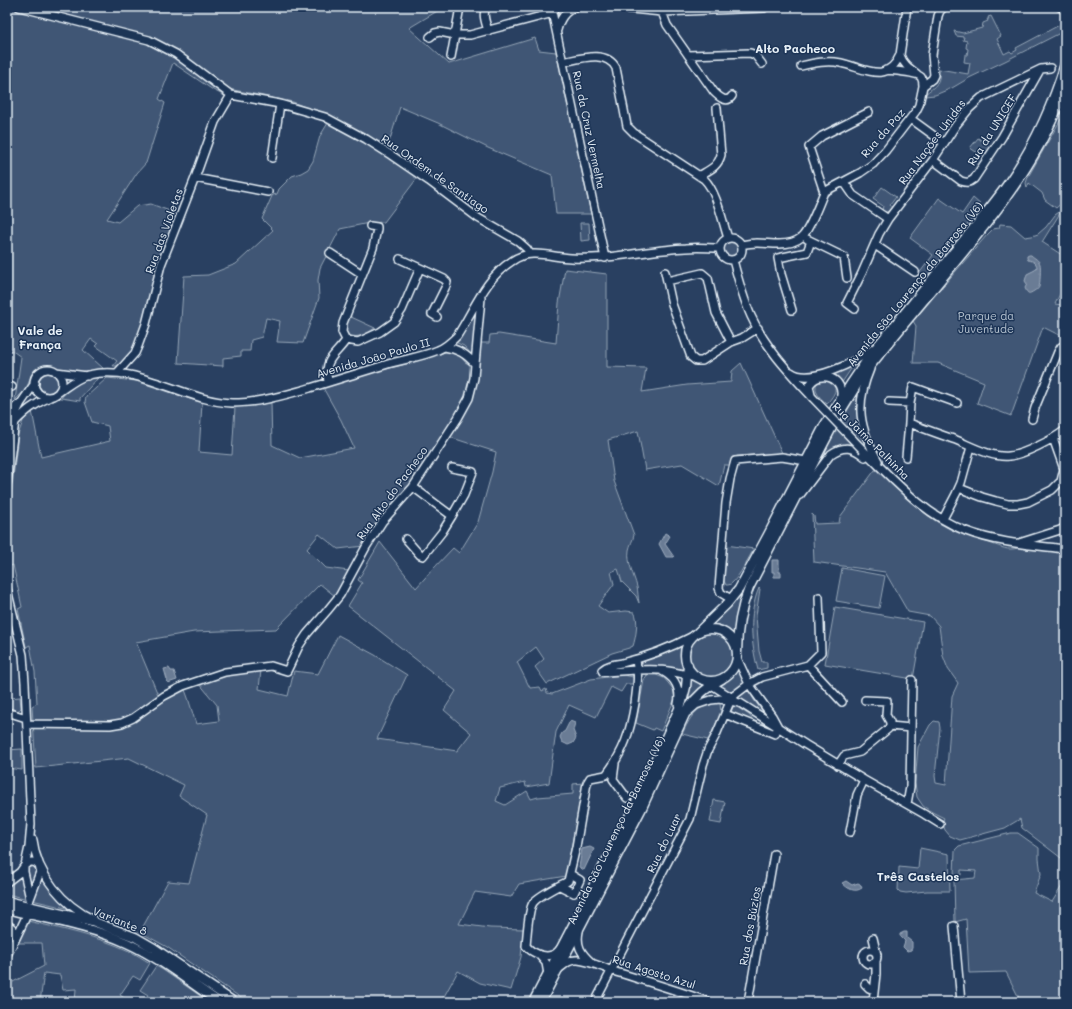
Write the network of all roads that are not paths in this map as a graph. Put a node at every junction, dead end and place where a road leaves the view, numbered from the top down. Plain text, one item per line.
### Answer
1 (19, 7) edge
2 (460, 7) edge
3 (486, 7) edge
4 (575, 7) edge
5 (611, 7) edge
6 (907, 7) edge
7 (944, 7) edge
8 (1060, 7) edge
9 (732, 8) edge
10 (764, 8) dead end
11 (553, 9) edge
12 (644, 9) edge
13 (1065, 10) edge
14 (567, 11) junction
15 (662, 12) junction
16 (488, 31) junction
17 (557, 32) junction
18 (455, 35) junction
19 (430, 37) dead end
20 (900, 54) junction
21 (688, 55) junction
22 (451, 57) dead end
23 (563, 62) junction
24 (762, 64) dead end
25 (1065, 64) edge
26 (801, 66) dead end
27 (1050, 68) dead end
28 (1041, 69) junction
29 (886, 70) junction
30 (919, 76) junction
31 (923, 86) junction
32 (1065, 88) edge
33 (231, 95) junction
34 (732, 96) dead end
35 (280, 104) junction
36 (717, 108) dead end
37 (869, 112) dead end
38 (911, 119) junction
39 (944, 143) junction
40 (272, 158) dead end
41 (933, 160) junction
42 (699, 176) junction
43 (195, 178) junction
44 (844, 182) junction
45 (268, 192) dead end
46 (824, 192) junction
47 (888, 219) junction
48 (370, 226) dead end
49 (802, 237) junction
50 (728, 238) junction
51 (811, 241) junction
52 (741, 245) junction
53 (875, 245) junction
54 (719, 248) junction
55 (330, 254) dead end
56 (530, 254) junction
57 (605, 258) junction
58 (400, 259) dead end
59 (733, 260) junction
60 (420, 268) junction
61 (665, 272) dead end
62 (914, 272) dead end
63 (362, 274) junction
64 (846, 278) dead end
65 (667, 281) junction
66 (481, 296) junction
67 (855, 309) dead end
68 (792, 310) dead end
69 (437, 317) dead end
70 (758, 328) junction
71 (885, 338) junction
72 (346, 340) junction
73 (732, 342) junction
74 (1065, 345) edge
75 (445, 347) junction
76 (475, 364) junction
77 (871, 364) junction
78 (784, 366) junction
79 (56, 372) junction
80 (117, 373) junction
81 (87, 376) junction
82 (35, 382) junction
83 (328, 382) junction
84 (59, 392) junction
85 (52, 397) junction
86 (812, 397) junction
87 (889, 402) dead end
88 (20, 403) junction
89 (839, 403) junction
90 (910, 403) junction
91 (957, 403) dead end
92 (7, 412) edge
93 (7, 418) edge
94 (1032, 419) dead end
95 (14, 422) junction
96 (909, 423) junction
97 (1065, 430) edge
98 (1053, 438) junction
99 (971, 447) junction
100 (906, 457) dead end
101 (806, 461) junction
102 (452, 468) dead end
103 (883, 470) junction
104 (7, 482) edge
105 (412, 488) junction
106 (959, 488) junction
107 (790, 508) junction
108 (452, 516) junction
109 (943, 520) junction
110 (1065, 527) edge
111 (406, 539) dead end
112 (1017, 543) junction
113 (1065, 549) edge
114 (7, 588) edge
115 (819, 597) dead end
116 (731, 600) junction
117 (695, 635) junction
118 (737, 655) junction
119 (636, 660) junction
120 (688, 665) junction
121 (808, 665) junction
122 (638, 670) junction
123 (659, 670) junction
124 (687, 675) junction
125 (696, 676) junction
126 (912, 680) dead end
127 (708, 682) junction
128 (749, 684) junction
129 (731, 699) junction
130 (865, 700) dead end
131 (842, 702) dead end
132 (7, 712) edge
133 (725, 714) junction
134 (679, 717) junction
135 (27, 721) junction
136 (890, 726) junction
137 (778, 727) junction
138 (911, 728) junction
139 (615, 763) junction
140 (838, 765) junction
141 (606, 775) junction
142 (613, 779) junction
143 (864, 780) junction
144 (627, 798) dead end
145 (907, 804) junction
146 (31, 824) junction
147 (940, 824) dead end
148 (850, 832) dead end
149 (774, 854) dead end
150 (25, 866) junction
151 (40, 867) junction
152 (570, 874) junction
153 (7, 882) edge
154 (560, 886) junction
155 (7, 901) edge
156 (7, 909) edge
157 (8, 925) edge
158 (954, 926) dead end
159 (580, 927) junction
160 (113, 928) junction
161 (873, 938) dead end
162 (15, 940) junction
163 (561, 949) junction
164 (7, 955) edge
165 (539, 955) junction
166 (877, 958) junction
167 (593, 963) junction
168 (558, 970) junction
169 (611, 970) junction
170 (548, 974) junction
171 (865, 984) dead end
172 (874, 990) junction
173 (219, 1002) edge
174 (234, 1002) edge
175 (533, 1002) edge
176 (541, 1002) edge
177 (595, 1002) edge
178 (709, 1002) edge
179 (748, 1002) edge
180 (873, 1002) edge
181 (961, 1002) edge

1 - 33 street
2 - 18 street
3 - 16 street
4 - 14 street
5 - 12 street
6 - 20 street
7 - 31 street, Rua da Paz
8 - 13 street
9 - 10 street
9 - 15 street
11 - 14 street
11 - 16 street
11 - 17 street, Rua da Cruz Vermelha
12 - 15 street
14 - 17 street
15 - 21 street
16 - 18 street
17 - 23 street, Rua da Cruz Vermelha
18 - 19 street
18 - 22 street
20 - 29 street
20 - 30 street
21 - 24 street
21 - 34 street
23 - 42 street
23 - 57 street, Rua da Cruz Vermelha
25 - 71 main road, Avenida São Lourenço da Barrosa (V6)
26 - 29 street
27 - 28 street, Rua Nações Unidas
28 - 39 street, Rua Nações Unidas
28 - 41 street, Rua da UNICEF
29 - 30 street
30 - 31 street
31 - 38 street, Rua da Paz
32 - 77 main road, Avenida São Lourenço da Barrosa (V6)
33 - 35 street, Rua Ordem de Santiago
33 - 43 street, Rua das Violetas
35 - 40 street
35 - 56 street, Rua Ordem de Santiago
36 - 42 street
37 - 46 street
38 - 39 street
38 - 44 street, Rua da Paz
39 - 41 street, Rua Nações Unidas
41 - 47 street, Rua Nações Unidas
42 - 50 street
43 - 45 street
43 - 80 street, Rua das Violetas
44 - 46 street, Rua da Paz
44 - 47 street
46 - 49 street
47 - 53 street, Rua Nações Unidas
48 - 63 street
49 - 51 street
49 - 52 street
50 - 52 street
50 - 54 street
51 - 64 street
51 - 68 street
52 - 59 street
53 - 62 street
53 - 67 street, Rua Nações Unidas
54 - 57 street, Avenida João Paulo II
54 - 59 street
55 - 63 street
56 - 57 street, Avenida João Paulo II
56 - 66 street, Avenida João Paulo II
58 - 60 street
59 - 70 street, Rua Jaime Palhinha
60 - 69 street
60 - 72 street
61 - 65 street
63 - 72 street
65 - 73 street
65 - 73 street
66 - 75 street, Avenida João Paulo II
66 - 76 street, Rua Alto do Pacheco
70 - 73 street
70 - 78 street, Rua Jaime Palhinha
71 - 78 street
71 - 89 main road, Avenida São Lourenço da Barrosa (V6)
72 - 83 street
74 - 94 street
75 - 76 street
75 - 83 street, Avenida João Paulo II
76 - 105 street, Rua Alto do Pacheco
77 - 103 street
77 - 107 main road, Avenida São Lourenço da Barrosa (V6)
78 - 86 street, Rua Jaime Palhinha
79 - 81 street
79 - 82 street
79 - 84 street
80 - 81 street, Avenida João Paulo II
80 - 83 street, Avenida João Paulo II
81 - 84 street
82 - 85 street
82 - 88 street
84 - 85 street
85 - 95 street
86 - 89 street
86 - 103 street, Rua Jaime Palhinha, bridge
87 - 90 street
88 - 92 street
88 - 95 street
89 - 101 main road, Avenida São Lourenço da Barrosa (V6)
90 - 91 street
90 - 96 street
93 - 95 street
95 - 104 street
96 - 99 street
96 - 100 street
97 - 98 street
98 - 99 street
98 - 106 street
99 - 106 street
101 - 116 main road, Avenida São Lourenço da Barrosa (V6)
101 - 116 street
102 - 108 street
103 - 107 street
103 - 109 street, Rua Jaime Palhinha
105 - 108 street
105 - 135 street, Rua Alto do Pacheco
106 - 109 street
107 - 118 main road, Avenida São Lourenço da Barrosa (V6)
108 - 111 street
109 - 112 street, Rua Jaime Palhinha
110 - 112 street
112 - 113 street, Rua Jaime Palhinha
114 - 135 street
115 - 121 street
116 - 117 main road, Avenida São Lourenço da Barrosa (V6)
117 - 118 main road
117 - 119 street
117 - 120 main road, Avenida São Lourenço da Barrosa (V6)
118 - 127 main road, Avenida São Lourenço da Barrosa (V6)
118 - 128 street
119 - 122 street
119 - 122 street
120 - 124 main road, Avenida São Lourenço da Barrosa (V6)
120 - 125 main road
121 - 128 street
121 - 131 street
122 - 123 street
122 - 139 street
123 - 124 street
123 - 134 street
124 - 125 street
124 - 134 main road, Avenida São Lourenço da Barrosa (V6)
125 - 127 main road
126 - 138 street
127 - 129 street
127 - 134 main road, Avenida São Lourenço da Barrosa (V6)
128 - 129 street
128 - 137 street
129 - 133 street, Rua do Luar
129 - 134 street
129 - 137 street
130 - 136 street
132 - 135 street
133 - 137 street
133 - 169 street, Rua do Luar
134 - 159 main road, Avenida São Lourenço da Barrosa (V6)
134 - 163 main road, Avenida São Lourenço da Barrosa (V6)
135 - 146 street
136 - 138 street
136 - 140 street
137 - 140 street
138 - 145 street
139 - 141 street
139 - 142 street
140 - 143 street
141 - 142 street
141 - 152 street
142 - 144 street
143 - 145 street
143 - 148 street
145 - 147 street
146 - 150 street
146 - 151 street
149 - 179 street, Rua dos Búzios
150 - 151 street
150 - 151 street
150 - 153 street
151 - 160 street
152 - 154 street
152 - 154 street
154 - 165 street
155 - 160 main road, Variante 8
156 - 173 main road, Variante 8
157 - 162 street
157 - 162 street
158 - 181 street
159 - 167 street, Rua Agosto Azul
159 - 168 main road, Avenida São Lourenço da Barrosa (V6)
160 - 174 main road, Variante 8
161 - 166 street
162 - 164 street
163 - 165 street
163 - 170 main road, Avenida São Lourenço da Barrosa (V6)
165 - 170 street
166 - 166 street
166 - 172 street
167 - 168 street, Rua Agosto Azul
167 - 169 street, Rua Agosto Azul
168 - 176 main road, Avenida São Lourenço da Barrosa (V6)
169 - 177 street, Rua do Luar
169 - 178 street, Rua Agosto Azul
170 - 175 main road, Avenida São Lourenço da Barrosa (V6)
171 - 172 street
172 - 180 street

